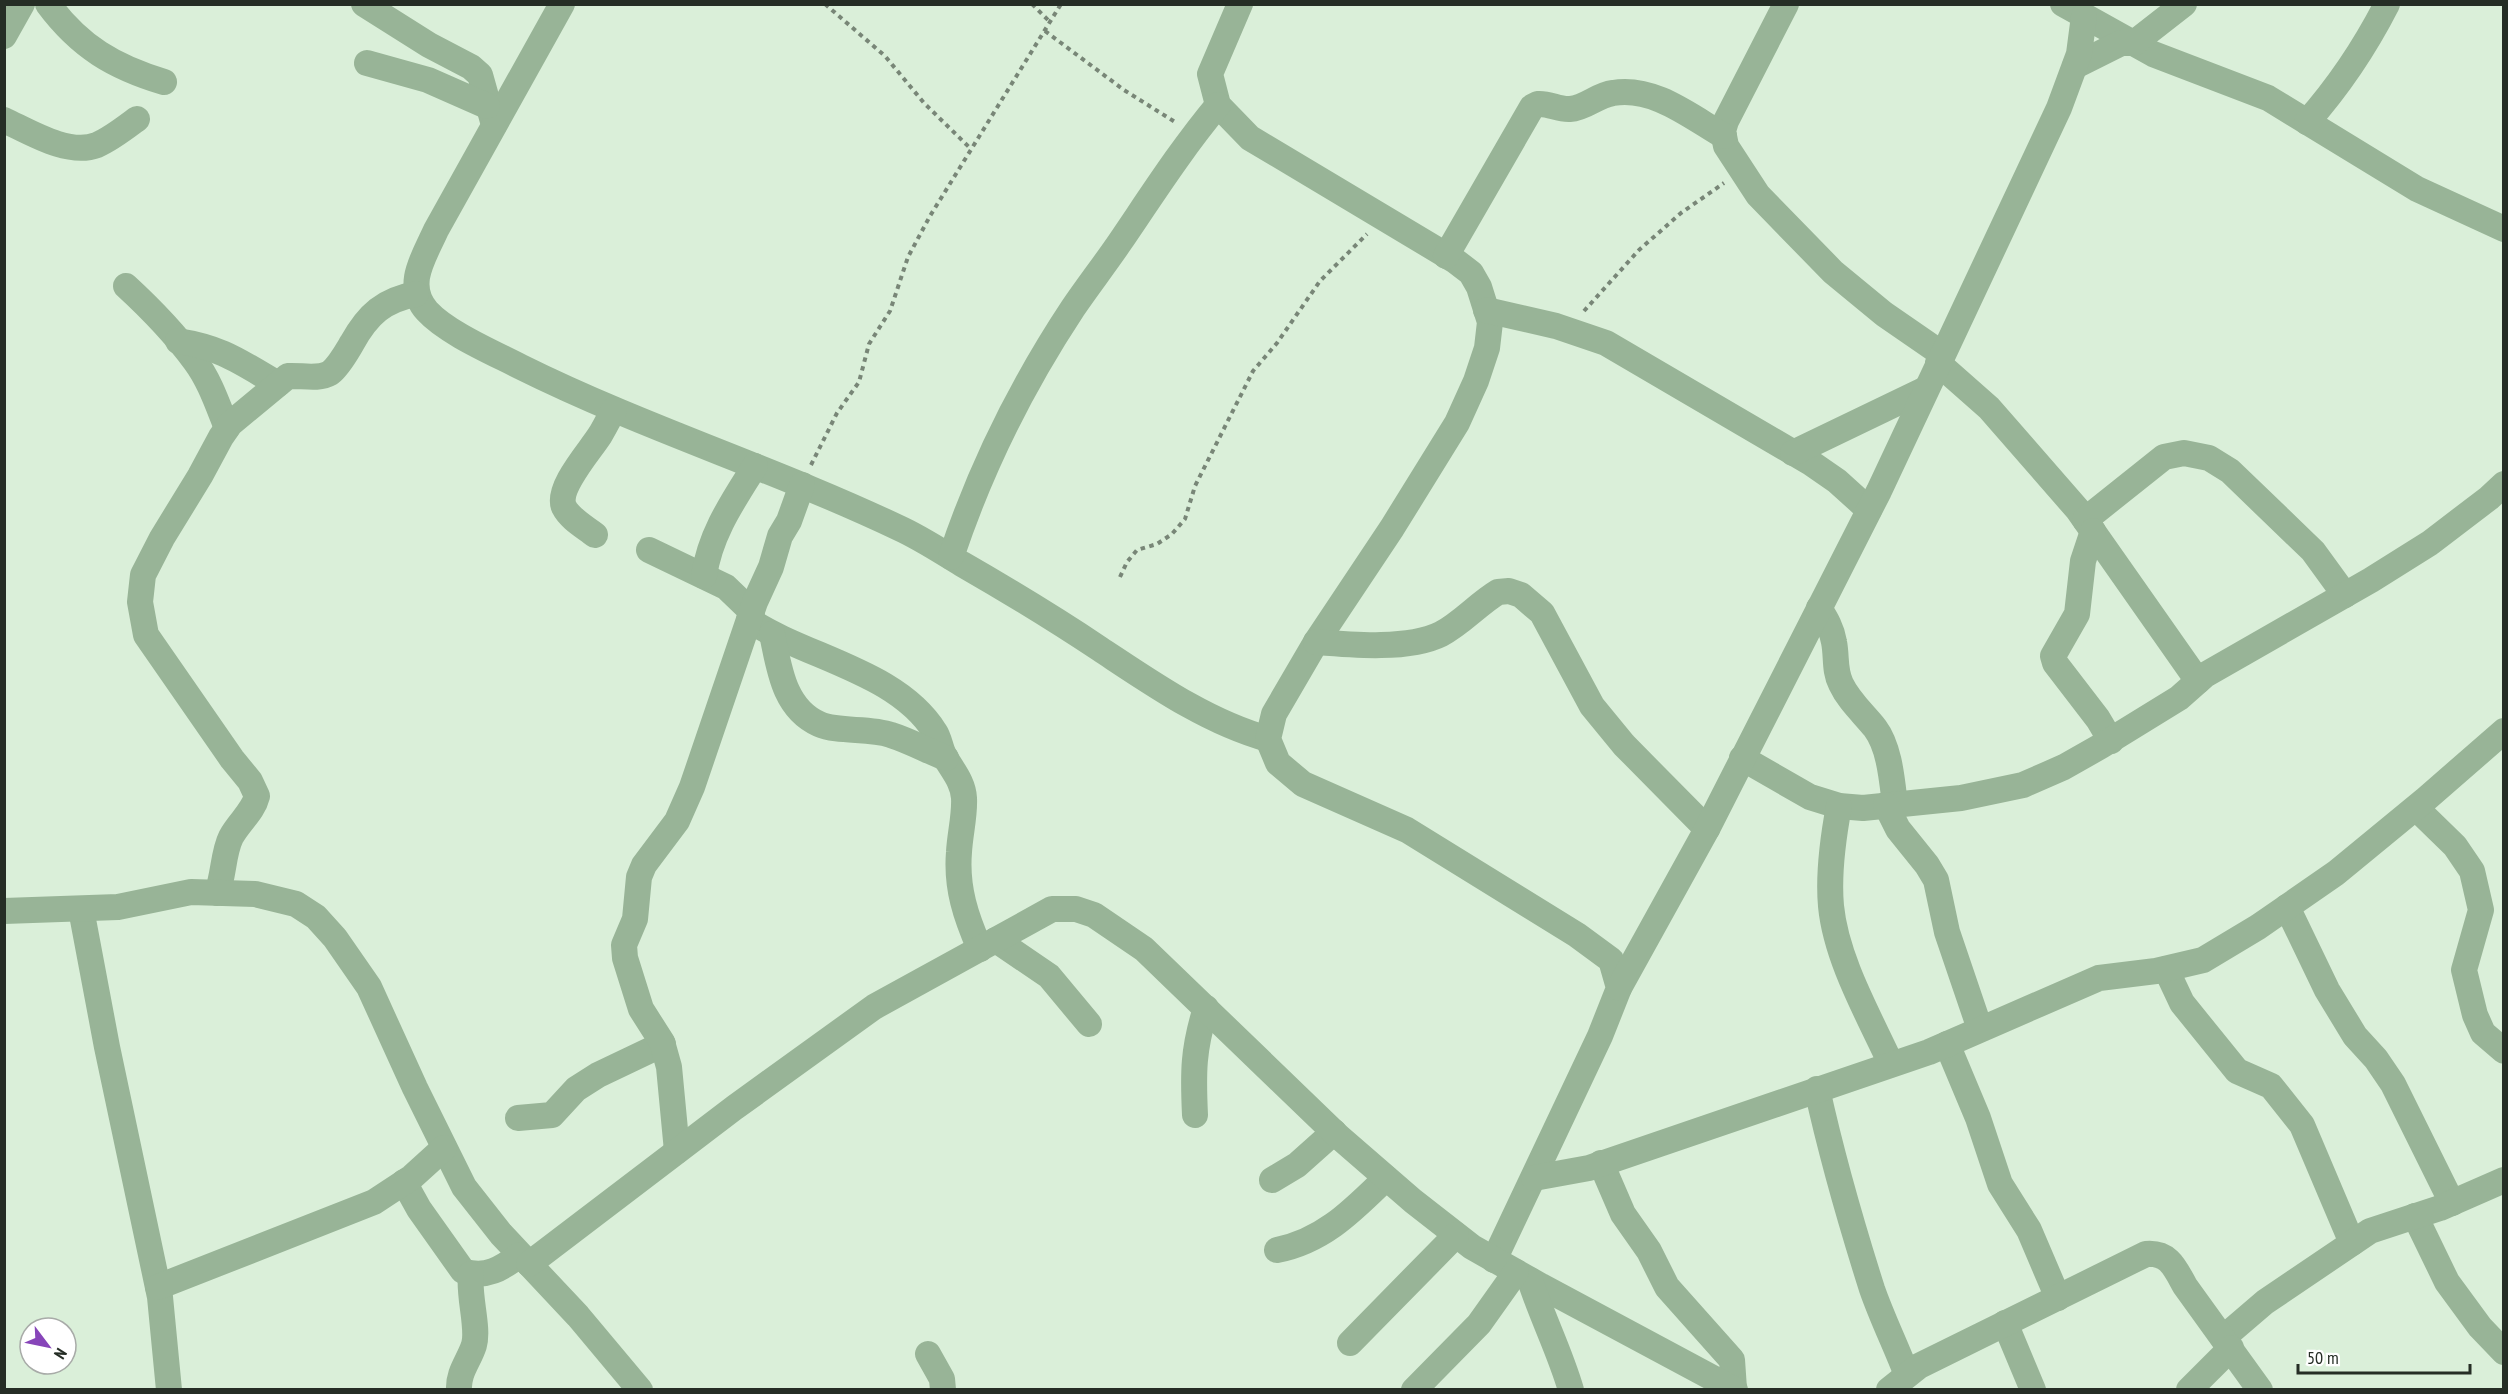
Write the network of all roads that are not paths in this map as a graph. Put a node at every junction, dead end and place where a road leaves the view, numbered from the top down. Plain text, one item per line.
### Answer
1 (22, 4) edge
2 (48, 4) edge
3 (364, 4) edge
4 (562, 4) edge
5 (1240, 4) edge
6 (1786, 4) edge
7 (2184, 4) edge
8 (2389, 6) edge
9 (2073, 10) edge
10 (4, 36) edge
11 (2134, 43) junction
12 (367, 63) dead end
13 (2075, 66) junction
14 (164, 82) dead end
15 (1218, 105) junction
16 (491, 116) junction
17 (136, 119) dead end
18 (4, 120) edge
19 (2307, 122) junction
20 (1724, 136) junction
21 (2504, 229) edge
22 (1446, 255) junction
23 (126, 286) dead end
24 (416, 294) junction
25 (1486, 310) junction
26 (178, 341) junction
27 (1940, 358) junction
28 (278, 384) junction
29 (1926, 389) junction
30 (614, 410) junction
31 (227, 428) junction
32 (1793, 453) junction
33 (755, 466) junction
34 (2504, 484) edge
35 (804, 485) junction
36 (1869, 510) junction
37 (2089, 526) junction
38 (595, 535) dead end
39 (649, 550) dead end
40 (951, 557) junction
41 (704, 576) junction
42 (2345, 596) junction
43 (1819, 608) junction
44 (751, 616) junction
45 (772, 634) junction
46 (1316, 642) junction
47 (2198, 681) junction
48 (2504, 731) edge
49 (1268, 740) junction
50 (2111, 741) junction
51 (946, 758) junction
52 (1742, 758) junction
53 (1890, 805) junction
54 (1839, 806) junction
55 (2416, 808) junction
56 (1707, 829) junction
57 (218, 893) junction
58 (2287, 907) junction
59 (81, 909) junction
60 (4, 911) edge
61 (988, 944) junction
62 (2166, 969) junction
63 (1619, 988) junction
64 (1206, 1008) junction
65 (1089, 1024) dead end
66 (1980, 1029) junction
67 (663, 1044) junction
68 (1947, 1044) junction
69 (2504, 1051) edge
70 (1892, 1064) junction
71 (1816, 1089) junction
72 (1195, 1116) dead end
73 (518, 1118) dead end
74 (1334, 1132) junction
75 (444, 1148) junction
76 (677, 1151) junction
77 (1601, 1163) junction
78 (1386, 1178) junction
79 (1534, 1178) junction
80 (1272, 1180) dead end
81 (2504, 1180) edge
82 (404, 1182) junction
83 (2452, 1203) junction
84 (2415, 1216) junction
85 (1456, 1235) junction
86 (2352, 1243) junction
87 (1278, 1250) dead end
88 (525, 1260) junction
89 (1513, 1270) junction
90 (471, 1274) junction
91 (158, 1287) junction
92 (2058, 1298) junction
93 (2005, 1323) junction
94 (1350, 1343) dead end
95 (2227, 1343) junction
96 (2504, 1352) edge
97 (928, 1354) dead end
98 (1697, 1381) edge
99 (1898, 1382) edge
100 (169, 1389) edge
101 (459, 1389) edge
102 (640, 1389) edge
103 (944, 1389) edge
104 (1414, 1389) edge
105 (1571, 1389) edge
106 (1735, 1389) edge
107 (2033, 1389) edge
108 (2188, 1389) edge
109 (2260, 1389) edge

1 - 10 street
2 - 14 street
3 - 16 street
4 - 16 street
5 - 15 street
6 - 20 street
7 - 11 street
8 - 19 street
9 - 11 street
9 - 13 street
11 - 13 street
11 - 19 street
12 - 16 street
13 - 27 street
15 - 22 street
15 - 40 street
16 - 24 street
17 - 18 street
19 - 21 street
20 - 22 street
20 - 27 street
22 - 25 street
23 - 26 street
24 - 28 street
24 - 30 street
25 - 32 street
25 - 46 street
26 - 28 street
26 - 31 street
27 - 29 street
27 - 37 street
28 - 31 street
29 - 32 street
29 - 36 street
30 - 33 street
30 - 38 street
31 - 57 street
32 - 36 street
33 - 35 street
33 - 41 street
34 - 42 street
35 - 40 street
35 - 44 street
36 - 43 street
37 - 42 street
37 - 47 street
37 - 50 street
39 - 41 street
40 - 49 street
41 - 44 street
42 - 47 street
43 - 52 street
43 - 53 street
44 - 45 street
44 - 67 street
45 - 51 street
45 - 51 street
46 - 49 street
46 - 56 street
47 - 50 street
48 - 55 street
49 - 63 street
50 - 53 street
51 - 61 street
52 - 54 street
52 - 56 street
53 - 54 street
53 - 66 street
54 - 70 street
55 - 58 street
55 - 69 street
56 - 63 street
57 - 59 street
57 - 75 street
58 - 62 street
58 - 83 street
59 - 60 street
59 - 91 street
61 - 64 street
61 - 65 street
61 - 76 street
62 - 66 street
62 - 86 street
63 - 79 street
64 - 72 street
64 - 74 street
66 - 68 street
67 - 73 street
67 - 76 street
68 - 70 street
68 - 92 street
70 - 71 street
71 - 77 street
71 - 99 street
74 - 78 street
74 - 80 street
75 - 82 street
75 - 88 street
76 - 88 street
77 - 79 street
77 - 106 street
78 - 85 street
78 - 87 street
79 - 89 street
81 - 83 street
82 - 90 street
82 - 91 street
83 - 84 street
84 - 86 street
84 - 96 street
85 - 89 street
85 - 94 street
86 - 95 street
88 - 90 street
88 - 102 street
89 - 98 street
89 - 104 street
89 - 105 street
90 - 101 street
91 - 100 street
92 - 93 street
92 - 95 street
93 - 99 street
93 - 107 street
95 - 108 street
95 - 109 street
97 - 103 street
98 - 106 street

